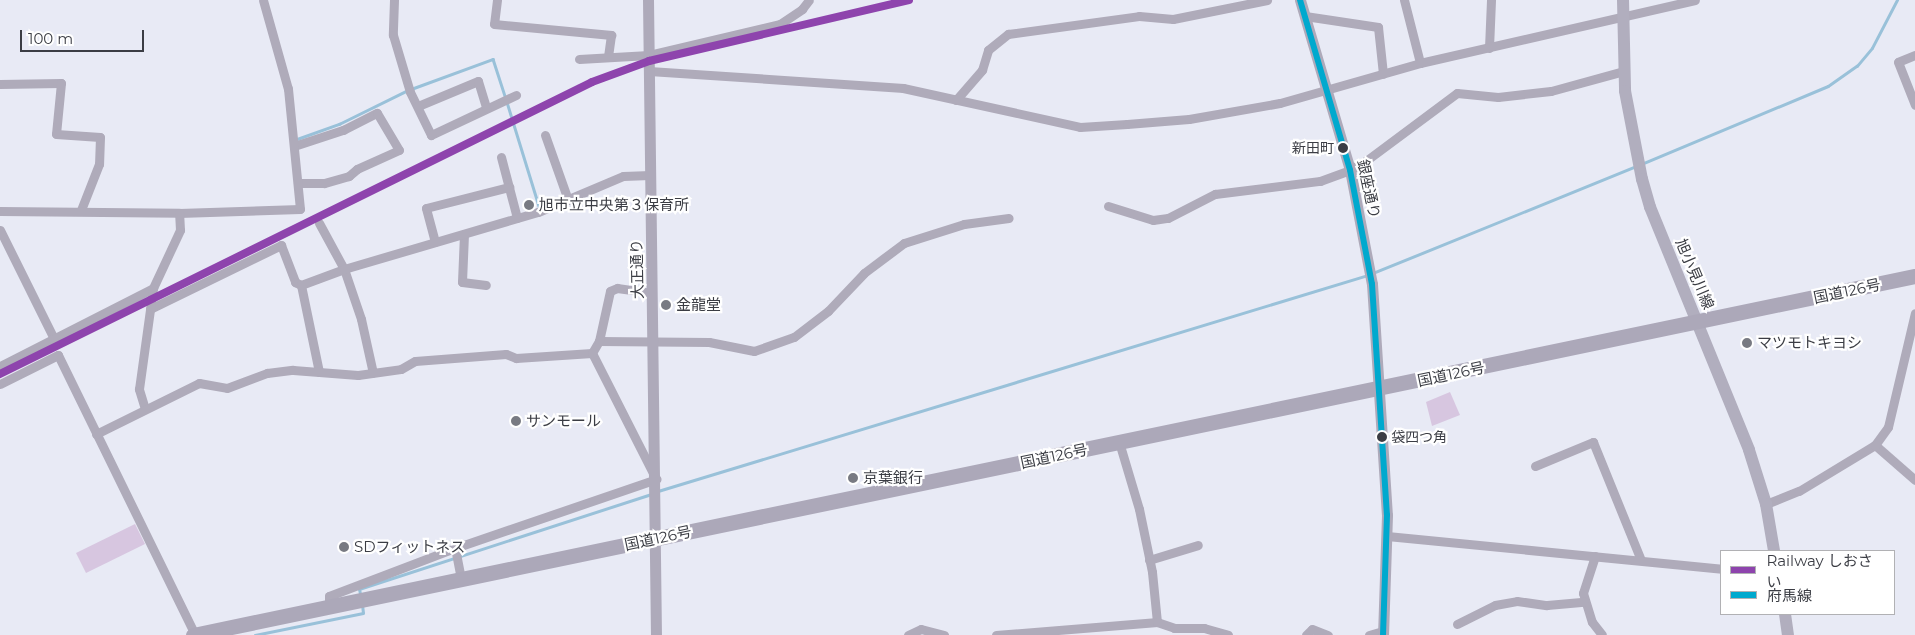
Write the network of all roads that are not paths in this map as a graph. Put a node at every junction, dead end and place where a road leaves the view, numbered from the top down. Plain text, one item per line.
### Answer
1 (263, 0) edge
2 (394, 0) edge
3 (498, 0) edge
4 (648, 0) edge
5 (809, 0) edge
6 (1267, 0) edge
7 (1300, 0) edge
8 (1404, 0) edge
9 (1491, 0) edge
10 (1623, 0) edge
11 (1695, 0) edge
12 (1306, 16) junction
13 (1623, 17) junction
14 (1489, 48) junction
15 (649, 55) junction
16 (1915, 55) edge
17 (608, 57) junction
18 (579, 58) dead end
19 (1420, 63) junction
20 (649, 71) junction
21 (1624, 71) junction
22 (1383, 74) junction
23 (0, 84) edge
24 (1329, 90) junction
25 (516, 95) dead end
26 (956, 100) junction
27 (1915, 105) edge
28 (418, 106) junction
29 (486, 108) junction
30 (545, 135) dead end
31 (294, 146) junction
32 (502, 157) dead end
33 (1350, 170) junction
34 (650, 175) junction
35 (298, 183) junction
36 (509, 187) junction
37 (568, 200) junction
38 (1108, 206) dead end
39 (81, 210) junction
40 (0, 211) edge
41 (179, 213) junction
42 (517, 218) junction
43 (1009, 218) dead end
44 (319, 224) dead end
45 (0, 230) edge
46 (464, 234) junction
47 (436, 242) junction
48 (344, 268) junction
49 (1915, 276) edge
50 (486, 284) dead end
51 (301, 285) junction
52 (153, 288) junction
53 (652, 293) junction
54 (150, 309) junction
55 (1915, 313) edge
56 (1698, 324) junction
57 (54, 339) junction
58 (599, 341) junction
59 (652, 341) junction
60 (592, 353) junction
61 (0, 366) edge
62 (319, 372) junction
63 (373, 373) junction
64 (0, 384) edge
65 (1379, 389) junction
66 (145, 409) junction
67 (96, 434) junction
68 (1120, 442) junction
69 (1875, 445) junction
70 (1535, 466) dead end
71 (656, 479) junction
72 (1915, 480) edge
73 (1766, 504) junction
74 (1387, 536) junction
75 (655, 538) junction
76 (1198, 545) dead end
77 (1774, 550) edge
78 (457, 553) junction
79 (1594, 556) junction
80 (1149, 560) junction
81 (1641, 560) junction
82 (1720, 568) edge
83 (461, 579) junction
84 (1584, 602) junction
85 (329, 607) junction
86 (1785, 615) edge
87 (1157, 622) junction
88 (1458, 624) dead end
89 (1054, 632) edge
90 (1215, 633) edge
91 (1383, 633) edge
92 (194, 635) edge
93 (656, 635) edge
94 (908, 635) edge
95 (944, 635) edge
96 (996, 635) edge
97 (1228, 635) edge
98 (1306, 635) edge
99 (1328, 635) edge
100 (1369, 635) edge
101 (1602, 635) edge
102 (1788, 635) edge

1 - 31 street
2 - 28 street
3 - 17 street
4 - 15 street, 大正通り
5 - 15 street
6 - 26 street
7 - 12 street, 銀座通り
8 - 19 street
9 - 14 street
10 - 13 main road, 旭小見川線
11 - 13 street
12 - 22 street
12 - 24 street, 銀座通り
13 - 14 street
13 - 21 main road, 旭小見川線
14 - 19 street
15 - 17 street
15 - 20 street, 大正通り
16 - 27 street
17 - 18 street
19 - 22 street
20 - 26 street
20 - 34 street, 大正通り
21 - 33 street
21 - 56 main road, 旭小見川線
22 - 24 street
23 - 39 street
24 - 26 street
24 - 33 street, 銀座通り
25 - 29 street
28 - 29 street
28 - 29 street
30 - 37 street
31 - 35 street
31 - 35 street
32 - 36 street
33 - 38 street
33 - 65 street, 銀座通り
34 - 37 street
34 - 53 street, 大正通り
35 - 41 street
36 - 42 street
36 - 47 street
37 - 42 street
39 - 40 street
39 - 41 street
41 - 52 street
42 - 46 street
43 - 59 street
44 - 48 street
45 - 57 street
46 - 47 street
46 - 50 street
47 - 48 street
48 - 51 street
48 - 63 street
49 - 56 highway, 国道126号
51 - 54 street
51 - 62 street
52 - 54 street
52 - 57 street
53 - 58 street
53 - 59 street, 大正通り
54 - 66 street
55 - 69 street
56 - 65 highway, 国道126号
56 - 73 main road, 旭小見川線
57 - 61 street
58 - 59 street
58 - 60 street
59 - 71 street, 大正通り
60 - 63 street
60 - 71 street
62 - 63 street
62 - 66 street
64 - 67 street
65 - 68 highway, 国道126号
65 - 74 street, 銀座通り
66 - 67 street
67 - 92 street
68 - 75 highway, 国道126号
68 - 80 street
69 - 72 street
69 - 73 street
70 - 81 street
71 - 75 street, 大正通り
71 - 78 street
73 - 77 main road, 旭小見川線
74 - 79 street
74 - 91 street, 銀座通り
75 - 83 highway, 国道126号
75 - 93 street, 大正通り
76 - 80 street
78 - 83 street
78 - 85 street
79 - 81 street
79 - 84 street
80 - 87 street
81 - 82 street
83 - 85 highway, 国道126号
84 - 88 street
84 - 101 street
85 - 92 highway, 国道126号
86 - 102 main road
87 - 89 street
87 - 90 street
89 - 96 street
90 - 97 street
91 - 100 street
94 - 95 street
98 - 99 street

